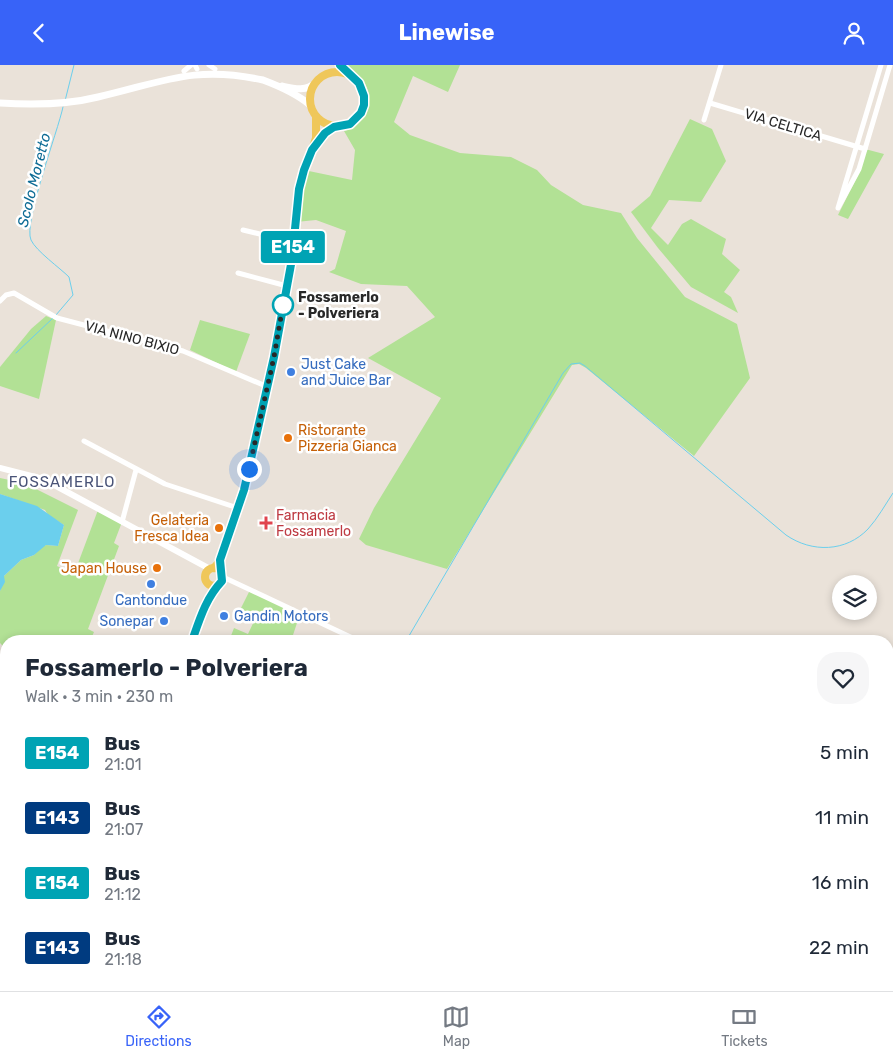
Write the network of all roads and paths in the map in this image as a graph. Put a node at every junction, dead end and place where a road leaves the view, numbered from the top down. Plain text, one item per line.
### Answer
1 (340, 65) edge
2 (721, 65) edge
3 (881, 65) edge
4 (890, 65) edge
5 (197, 66) edge
6 (212, 67) edge
7 (329, 69) edge
8 (348, 74) junction
9 (316, 81) junction
10 (270, 82) junction
11 (0, 103) edge
12 (710, 103) junction
13 (310, 105) junction
14 (316, 117) junction
15 (704, 120) dead end
16 (334, 127) junction
17 (856, 147) junction
18 (865, 149) junction
19 (312, 150) junction
20 (243, 230) dead end
21 (294, 243) junction
22 (238, 273) dead end
23 (287, 286) junction
24 (0, 301) edge
25 (268, 387) junction
26 (84, 441) dead end
27 (0, 468) edge
28 (136, 470) junction
29 (238, 508) junction
30 (122, 522) junction
31 (214, 575) junction
32 (194, 635) edge
33 (346, 635) edge

1 - 8 main road
2 - 12 street
3 - 17 street
4 - 18 street
5 - 6 main road
5 - 11 main road
6 - 10 main road
7 - 8 main road
7 - 9 main road
8 - 16 main road
9 - 10 main road
9 - 13 main road
10 - 13 main road
12 - 15 street
12 - 17 street, VIA CELTICA
13 - 14 main road
14 - 16 main road
14 - 19 main road
16 - 19 main road
17 - 18 street, VIA CELTICA
17 - 18 street
19 - 21 main road
20 - 21 street
21 - 23 main road
22 - 23 street
23 - 25 main road
24 - 25 street, VIA NINO BIXIO
25 - 29 main road
26 - 28 street
27 - 30 street
28 - 29 street
28 - 30 street
29 - 31 main road
30 - 31 street
31 - 32 main road
31 - 33 street

